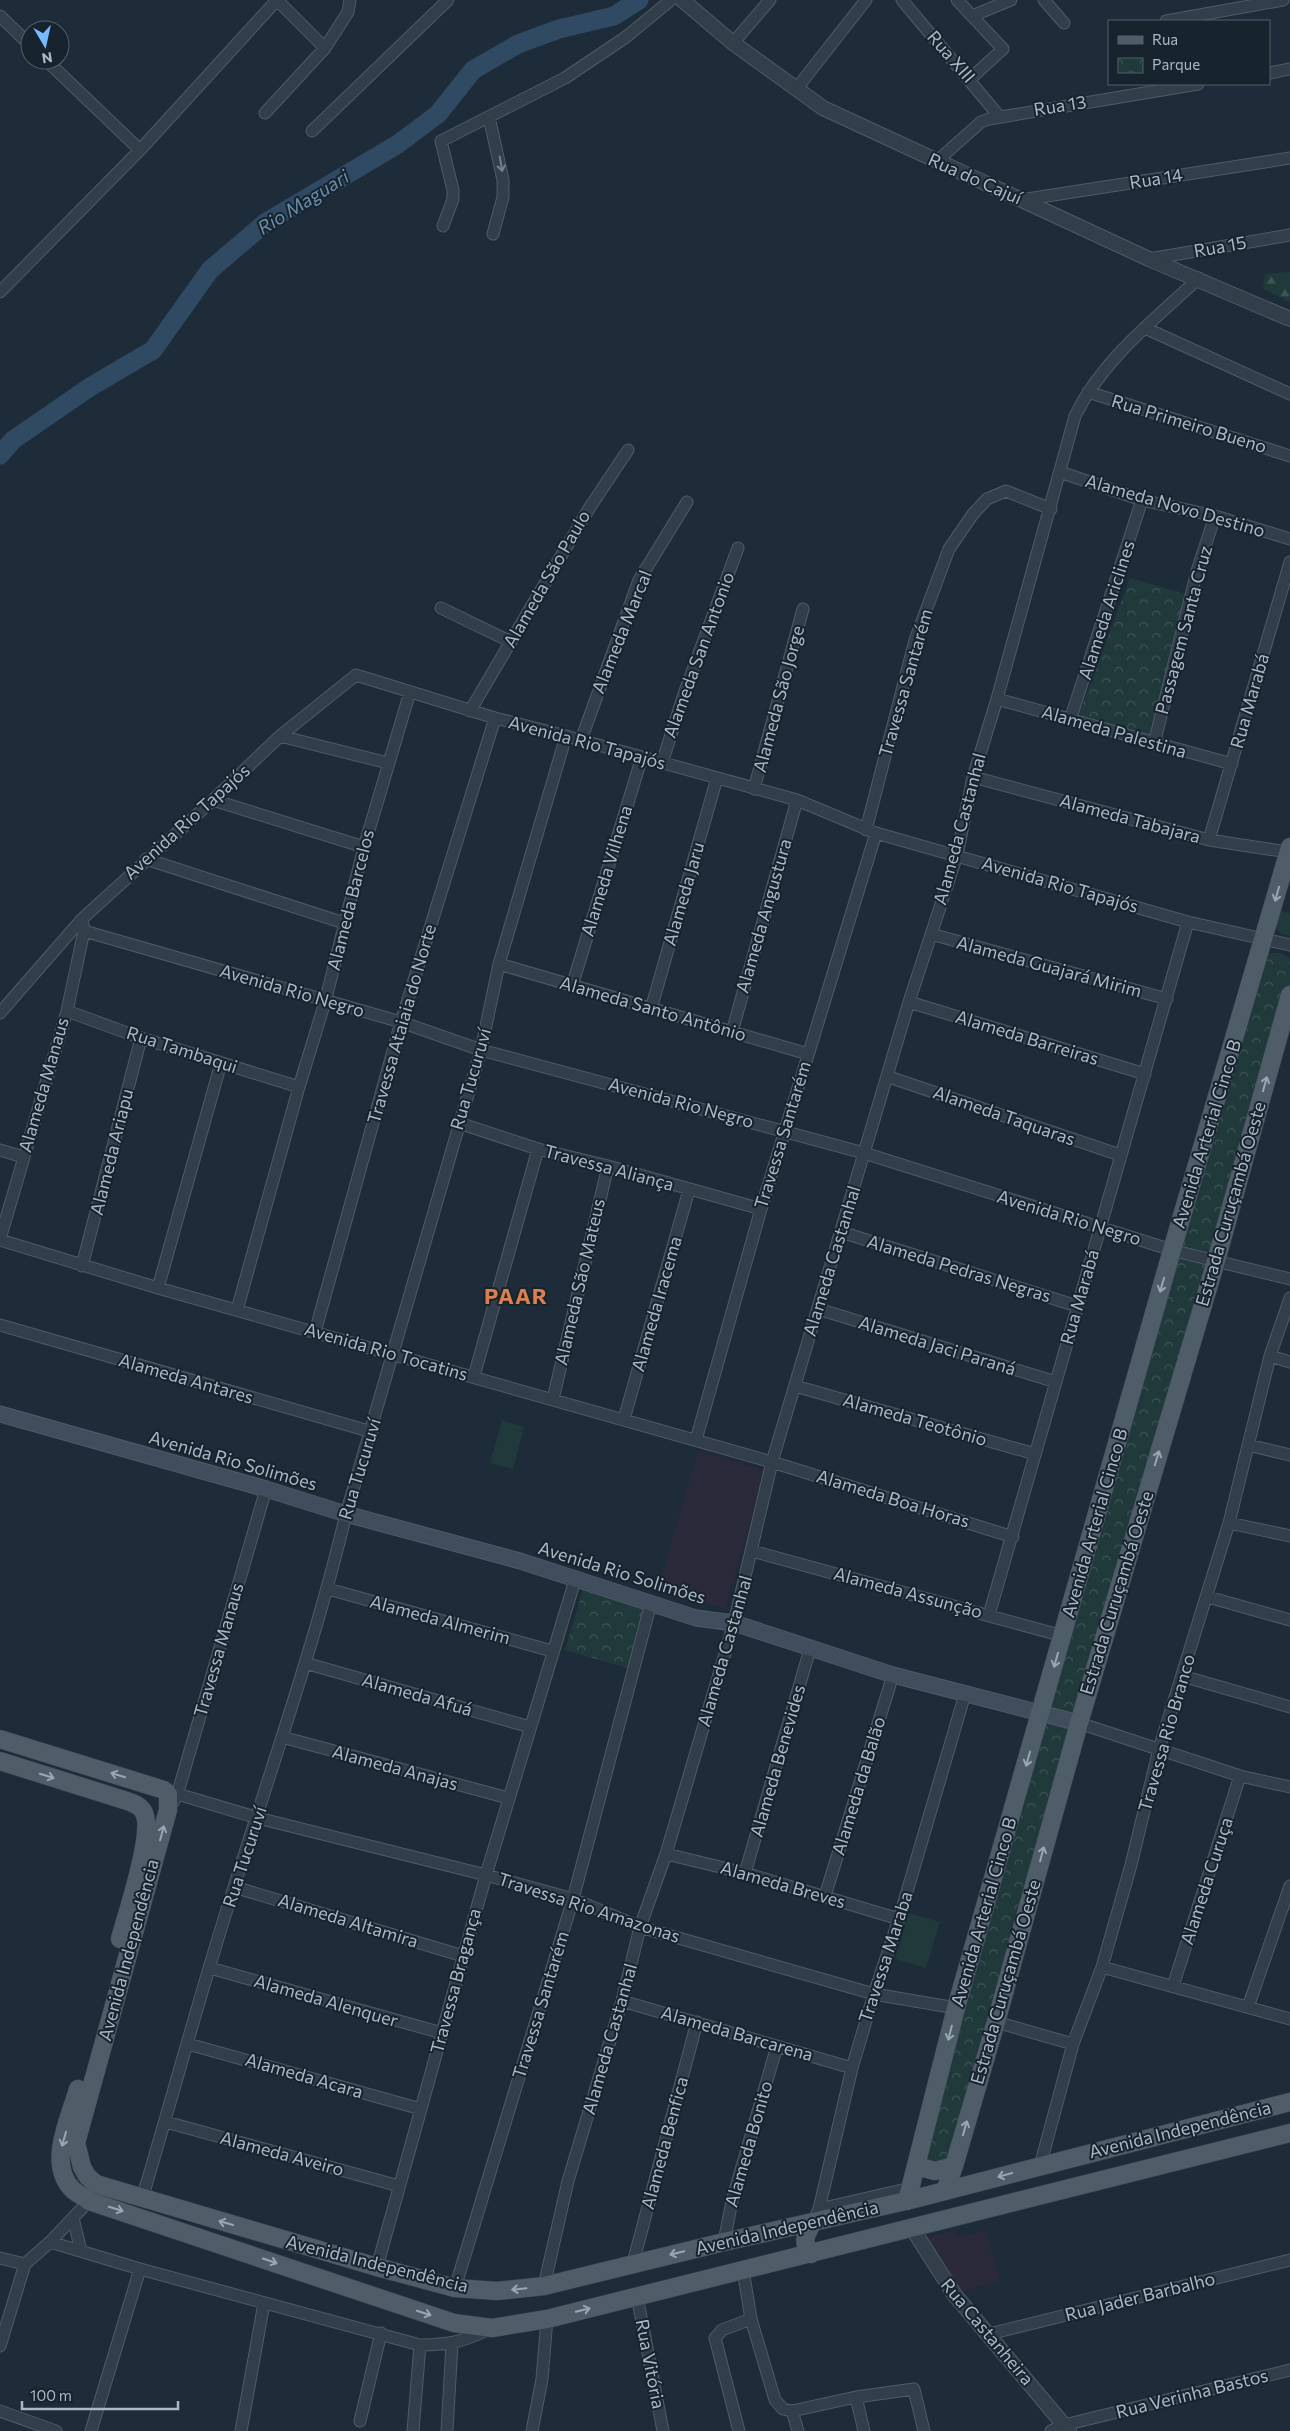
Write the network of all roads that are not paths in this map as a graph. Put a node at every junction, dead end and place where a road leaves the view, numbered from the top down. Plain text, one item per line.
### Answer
1 (277, 0) edge
2 (350, 0) edge
3 (448, 0) edge
4 (671, 0) edge
5 (682, 0) edge
6 (770, 0) edge
7 (866, 0) edge
8 (902, 0) edge
9 (957, 0) edge
10 (1011, 0) edge
11 (1044, 0) edge
12 (1283, 0) edge
13 (0, 16) edge
14 (972, 16) junction
15 (1172, 20) edge
16 (1064, 23) dead end
17 (20, 35) edge
18 (733, 43) junction
19 (325, 48) junction
20 (1290, 69) edge
21 (56, 70) edge
22 (1270, 73) edge
23 (970, 79) junction
24 (1192, 85) edge
25 (797, 88) junction
26 (265, 113) dead end
27 (999, 116) junction
28 (490, 117) junction
29 (312, 131) dead end
30 (140, 150) junction
31 (1290, 158) edge
32 (936, 162) junction
33 (1022, 200) junction
34 (443, 226) dead end
35 (494, 234) dead end
36 (1290, 235) edge
37 (1149, 258) junction
38 (1199, 278) junction
39 (0, 292) edge
40 (1290, 319) edge
41 (1145, 328) junction
42 (1088, 392) junction
43 (1290, 394) edge
44 (628, 450) dead end
45 (1290, 456) edge
46 (1060, 472) junction
47 (1142, 500) junction
48 (687, 502) dead end
49 (1051, 509) junction
50 (1215, 516) junction
51 (1290, 539) edge
52 (738, 548) dead end
53 (1290, 562) edge
54 (440, 608) dead end
55 (803, 609) dead end
56 (511, 642) junction
57 (410, 692) junction
58 (997, 699) junction
59 (470, 711) junction
60 (496, 718) junction
61 (1070, 720) junction
62 (280, 736) junction
63 (566, 736) junction
64 (581, 740) junction
65 (1154, 744) junction
66 (642, 757) junction
67 (662, 762) junction
68 (388, 763) junction
69 (1232, 764) junction
70 (973, 777) junction
71 (717, 778) junction
72 (754, 789) junction
73 (213, 800) junction
74 (797, 800) junction
75 (871, 831) junction
76 (1209, 840) junction
77 (364, 847) junction
78 (1289, 850) edge
79 (957, 855) junction
80 (146, 859) junction
81 (82, 919) junction
82 (1188, 922) junction
83 (344, 923) junction
84 (84, 931) junction
85 (931, 934) junction
86 (1264, 941) junction
87 (1290, 945) edge
88 (499, 964) junction
89 (572, 986) junction
90 (1290, 994) edge
91 (1167, 999) junction
92 (325, 1002) junction
93 (909, 1002) junction
94 (651, 1009) junction
95 (67, 1011) junction
96 (0, 1013) edge
97 (401, 1022) junction
98 (732, 1032) junction
99 (141, 1038) junction
100 (481, 1050) junction
101 (808, 1054) junction
102 (221, 1063) junction
103 (1145, 1074) junction
104 (889, 1077) junction
105 (299, 1087) junction
106 (459, 1123) junction
107 (785, 1130) junction
108 (538, 1149) junction
109 (0, 1150) edge
110 (864, 1153) junction
111 (1120, 1155) junction
112 (23, 1157) junction
113 (608, 1166) junction
114 (689, 1190) junction
115 (761, 1209) junction
116 (1100, 1228) junction
117 (841, 1232) junction
118 (0, 1240) edge
119 (1172, 1250) junction
120 (1216, 1261) junction
121 (82, 1266) junction
122 (1290, 1279) edge
123 (158, 1288) junction
124 (1290, 1298) edge
125 (1077, 1306) junction
126 (818, 1309) junction
127 (237, 1310) junction
128 (0, 1325) edge
129 (316, 1332) junction
130 (394, 1354) junction
131 (1270, 1356) junction
132 (1290, 1362) edge
133 (474, 1376) junction
134 (1056, 1382) junction
135 (795, 1386) junction
136 (553, 1399) junction
137 (0, 1414) edge
138 (624, 1418) junction
139 (372, 1432) junction
140 (696, 1440) junction
141 (1248, 1445) junction
142 (1035, 1454) junction
143 (1290, 1455) edge
144 (772, 1462) junction
145 (266, 1489) junction
146 (346, 1514) junction
147 (1229, 1522) junction
148 (1290, 1536) edge
149 (1013, 1537) junction
150 (752, 1551) junction
151 (575, 1580) junction
152 (328, 1589) junction
153 (1208, 1597) junction
154 (651, 1603) junction
155 (990, 1615) junction
156 (1290, 1620) edge
157 (734, 1623) junction
158 (1063, 1636) junction
159 (810, 1649) junction
160 (552, 1651) junction
161 (305, 1663) junction
162 (893, 1675) junction
163 (1182, 1676) junction
164 (965, 1694) junction
165 (1290, 1707) edge
166 (1041, 1712) junction
167 (1079, 1723) junction
168 (530, 1727) junction
169 (282, 1737) junction
170 (0, 1740) edge
171 (1159, 1749) junction
172 (0, 1761) edge
173 (1240, 1776) junction
174 (1290, 1788) edge
175 (170, 1798) junction
176 (508, 1798) junction
177 (258, 1818) junction
178 (666, 1854) junction
179 (745, 1873) junction
180 (486, 1874) junction
181 (1290, 1886) edge
182 (234, 1887) junction
183 (824, 1896) junction
184 (573, 1899) junction
185 (900, 1919) junction
186 (640, 1927) junction
187 (463, 1956) junction
188 (1102, 1967) junction
189 (210, 1968) junction
190 (1173, 1986) junction
191 (874, 1994) junction
192 (622, 2001) junction
193 (1248, 2007) junction
194 (956, 2008) junction
195 (1290, 2019) edge
196 (697, 2022) junction
197 (996, 2022) junction
198 (442, 2033) junction
199 (188, 2044) junction
200 (1073, 2044) junction
201 (777, 2046) junction
202 (852, 2068) junction
203 (1290, 2102) edge
204 (421, 2109) junction
205 (166, 2122) junction
206 (1290, 2133) edge
207 (916, 2166) junction
208 (954, 2166) junction
209 (1040, 2166) junction
210 (399, 2186) junction
211 (945, 2191) junction
212 (909, 2194) junction
213 (142, 2199) junction
214 (89, 2201) junction
215 (816, 2216) junction
216 (73, 2218) junction
217 (912, 2228) junction
218 (50, 2242) junction
219 (724, 2242) junction
220 (81, 2251) junction
221 (811, 2254) junction
222 (0, 2258) edge
223 (1290, 2260) edge
224 (633, 2263) junction
225 (25, 2264) junction
226 (377, 2267) junction
227 (140, 2269) junction
228 (743, 2270) junction
229 (544, 2286) junction
230 (455, 2288) junction
231 (637, 2296) junction
232 (264, 2303) junction
233 (547, 2319) junction
234 (751, 2319) junction
235 (492, 2328) junction
236 (381, 2333) junction
237 (989, 2334) junction
238 (452, 2344) junction
239 (420, 2345) junction
240 (0, 2346) edge
241 (1290, 2370) edge
242 (856, 2397) junction
243 (0, 2411) edge
244 (792, 2411) junction
245 (360, 2421) dead end
246 (1067, 2428) edge
247 (56, 2431) edge
248 (91, 2431) edge
249 (241, 2431) edge
250 (413, 2431) edge
251 (447, 2431) edge
252 (532, 2431) edge
253 (663, 2431) edge
254 (739, 2431) edge
255 (798, 2431) edge
256 (864, 2431) edge
257 (924, 2431) edge
258 (1051, 2431) edge

1 - 19 street
1 - 30 street
2 - 19 street
3 - 29 street
4 - 28 street
5 - 18 street, Rua do Cajuí
6 - 18 street
7 - 25 street
8 - 23 street, Rua XIII
9 - 14 street
10 - 14 street
11 - 16 street
12 - 15 street
13 - 17 street
14 - 23 street
18 - 25 street, Rua do Cajuí
19 - 26 street
20 - 22 street
21 - 30 street
23 - 27 street, Rua XIII
24 - 27 street, Rua 13
25 - 32 street, Rua do Cajuí
27 - 32 street, Rua 13
28 - 34 street
28 -> 35 street
30 - 39 street
31 - 33 street, Rua 14
32 - 33 street, Rua do Cajuí
33 - 37 street, Rua do Cajuí
36 - 37 street, Rua 15
37 - 38 street, Rua do Cajuí
38 - 40 street, Rua do Cajuí
38 - 41 street, Alameda Castanhal
41 - 42 street, Alameda Castanhal
41 - 43 street
42 - 45 street, Rua Primeiro Bueno
42 - 46 street, Alameda Castanhal
44 - 56 street, Alameda São Paulo
46 - 47 street, Alameda Novo Destino
46 - 49 street, Alameda Castanhal
47 - 50 street, Alameda Novo Destino
47 - 61 street, Alameda Ariclines
48 - 64 street, Alameda Marcal
49 - 58 street, Alameda Castanhal
49 - 75 street, Travessa Santarém
50 - 51 street, Alameda Novo Destino
50 - 65 street, Passagem Santa Cruz
52 - 67 street, Alameda San Antonio
53 - 69 street, Rua Marabá
54 - 56 street
55 - 72 street, Alameda São Jorge
56 - 59 street, Alameda São Paulo
57 - 59 street, Avenida Rio Tapajós
57 - 62 street, Avenida Rio Tapajós
57 - 68 street, Alameda Barcelos
58 - 61 street, Alameda Palestina
58 - 70 street, Alameda Castanhal
59 - 60 street, Avenida Rio Tapajós
60 - 63 street, Avenida Rio Tapajós
60 - 97 street, Travessa Ataiaia do Norte
61 - 65 street, Alameda Palestina
62 - 68 street
62 - 73 street, Avenida Rio Tapajós
63 - 64 street, Avenida Rio Tapajós
63 - 88 street, Rua Tucuruví
64 - 66 street, Avenida Rio Tapajós
65 - 69 street, Alameda Palestina
66 - 67 street, Avenida Rio Tapajós
66 - 89 street, Alameda Vilhena
67 - 71 street, Avenida Rio Tapajós
68 - 77 street, Alameda Barcelos
69 - 76 street, Rua Marabá
70 - 76 street, Alameda Tabajara
70 - 79 street, Alameda Castanhal
71 - 72 street, Avenida Rio Tapajós
71 - 94 street, Alameda Jaru
72 - 74 street, Avenida Rio Tapajós
73 - 77 street
73 - 80 street, Avenida Rio Tapajós
74 - 75 street, Avenida Rio Tapajós
74 - 98 street, Alameda Angustura
75 - 79 street, Avenida Rio Tapajós
75 - 101 street, Travessa Santarém
76 - 78 street, Alameda Tabajara
77 - 83 street, Alameda Barcelos
78 -> 86 main road, Avenida Arterial Cinco B
79 - 82 street, Avenida Rio Tapajós
79 - 85 street, Alameda Castanhal
80 - 81 street, Avenida Rio Tapajós
80 - 83 street
81 - 84 street
81 - 96 street, Avenida Rio Tapajós
82 - 86 street, Avenida Rio Tapajós
82 - 91 street, Rua Marabá
83 - 92 street, Alameda Barcelos
84 - 92 street, Avenida Rio Negro
84 - 95 street, Alameda Manaus
85 - 91 street, Alameda Guajará Mirim
85 - 93 street, Alameda Castanhal
86 - 87 street, Avenida Rio Tapajós
86 - 119 main road, Avenida Arterial Cinco B
88 - 89 street, Alameda Santo Antônio
88 - 100 street, Rua Tucuruví
89 - 94 street, Alameda Santo Antônio
120 -> 90 main road, Estrada Curuçambá Oeste
91 - 103 street, Rua Marabá
92 - 97 street, Avenida Rio Negro
92 - 105 street, Alameda Barcelos
93 - 103 street, Alameda Barreiras
93 - 104 street, Alameda Castanhal
94 - 98 street, Alameda Santo Antônio
95 - 99 street, Rua Tambaqui
95 - 112 street, Alameda Manaus
97 - 100 street, Avenida Rio Negro
97 - 129 street, Travessa Ataiaia do Norte
98 - 101 street, Alameda Santo Antônio
99 - 102 street, Rua Tambaqui
99 - 121 street, Alameda Ariapu
100 - 106 street, Rua Tucuruví
100 - 107 street, Avenida Rio Negro
101 - 107 street, Travessa Santarém
102 - 105 street, Rua Tambaqui
102 - 123 street
103 - 111 street, Rua Marabá
104 - 110 street, Alameda Castanhal
104 - 111 street, Alameda Taquaras
105 - 127 street, Alameda Barcelos
106 - 108 street, Travessa Aliança
106 - 130 street, Rua Tucuruví
107 - 110 street, Avenida Rio Negro
107 - 115 street, Travessa Santarém
108 - 113 street, Travessa Aliança
108 - 133 street
109 - 112 street
110 - 116 street, Avenida Rio Negro
110 - 117 street, Alameda Castanhal
111 - 116 street, Rua Marabá
112 - 118 street, Alameda Manaus
113 - 114 street, Travessa Aliança
113 - 136 street, Alameda São Mateus
114 - 115 street, Travessa Aliança
114 - 138 street, Alameda Iracema
115 - 140 street, Travessa Santarém
116 - 119 street, Avenida Rio Negro
116 - 125 street, Rua Marabá
117 - 125 street, Alameda Pedras Negras
117 - 126 street, Alameda Castanhal
118 - 121 street, Avenida Rio Tocatins
119 - 120 street, Avenida Rio Negro
119 -> 158 main road, Avenida Arterial Cinco B
120 - 122 street, Avenida Rio Negro
167 -> 120 main road, Estrada Curuçambá Oeste
121 - 123 street, Avenida Rio Tocatins
123 - 127 street, Avenida Rio Tocatins
124 - 131 street, Travessa Rio Branco
125 - 134 street, Rua Marabá
126 - 134 street, Alameda Jaci Paraná
126 - 135 street, Alameda Castanhal
127 - 129 street, Avenida Rio Tocatins
128 - 139 street, Alameda Antares
129 - 130 street, Avenida Rio Tocatins
130 - 133 street, Avenida Rio Tocatins
130 - 139 street, Rua Tucuruví
131 - 132 street
131 - 141 street, Travessa Rio Branco
133 - 136 street, Avenida Rio Tocatins
134 - 142 street, Rua Marabá
135 - 142 street, Alameda Teotônio
135 - 144 street, Alameda Castanhal
136 - 138 street, Avenida Rio Tocatins
137 - 145 main road, Avenida Rio Solimões
138 - 140 street, Avenida Rio Tocatins
139 - 146 street, Rua Tucuruví
140 - 144 street, Avenida Rio Tocatins
141 - 143 street
141 - 147 street, Travessa Rio Branco
142 - 149 street, Rua Marabá
144 - 149 street, Alameda Boa Horas
144 - 150 street, Alameda Castanhal
145 - 146 main road, Avenida Rio Solimões
145 - 175 street, Travessa Manaus
146 - 151 main road, Avenida Rio Solimões
146 - 152 street, Rua Tucuruví
147 - 148 street
147 - 153 street, Travessa Rio Branco
149 - 155 street, Rua Marabá
150 - 155 street, Alameda Assunção
150 - 157 street, Alameda Castanhal
151 - 154 main road, Avenida Rio Solimões
151 - 160 street, Travessa Bragança
152 - 160 street, Alameda Almerim
152 - 161 street, Rua Tucuruví
153 - 156 street
153 - 163 street, Travessa Rio Branco
154 - 157 main road, Avenida Rio Solimões
154 - 184 street, Travessa Santarém
155 - 158 street, Alameda Assunção
157 - 159 main road, Avenida Rio Solimões
157 - 178 street, Alameda Castanhal
158 -> 166 main road, Avenida Arterial Cinco B
159 - 162 main road, Avenida Rio Solimões
159 - 179 street, Alameda Benevides
160 - 168 street, Travessa Bragança
161 - 168 street, Alameda Afuá
161 - 169 street, Rua Tucuruví
162 - 164 main road, Avenida Rio Solimões
162 - 183 street, Alameda da Balão
163 - 165 street
163 - 171 street, Travessa Rio Branco
164 - 166 main road, Avenida Rio Solimões
164 - 185 street, Travessa Maraba
166 - 167 main road, Avenida Rio Solimões
166 -> 194 main road, Avenida Arterial Cinco B
167 - 171 street, Avenida Rio Solimões
197 -> 167 main road, Estrada Curuçambá Oeste
168 - 176 street, Travessa Bragança
169 - 176 street, Alameda Anajas
169 - 177 street, Rua Tucuruví
175 -> 170 main road
171 - 173 street, Avenida Rio Solimões
171 - 188 street, Travessa Rio Branco
172 -> 214 main road, Avenida Independência
173 - 174 street, Avenida Rio Solimões
173 - 190 street, Alameda Curuça
175 - 177 street, Travessa Rio Amazonas
213 -> 175 main road, Avenida Independência
176 - 180 street, Travessa Bragança
177 - 180 street, Travessa Rio Amazonas
177 - 182 street, Rua Tucuruví
178 - 179 street, Alameda Breves
178 - 186 street, Alameda Castanhal
179 - 183 street, Alameda Breves
180 - 184 street, Travessa Rio Amazonas
180 - 187 street, Travessa Bragança
181 - 193 street
182 - 187 street, Alameda Altamira
182 - 189 street, Rua Tucuruví
183 - 185 street, Alameda Breves
184 - 186 street, Travessa Rio Amazonas
184 - 230 street, Travessa Santarém
185 - 191 street, Travessa Maraba
186 - 191 street, Travessa Rio Amazonas
186 - 192 street, Alameda Castanhal
187 - 198 street, Travessa Bragança
188 - 190 street
188 - 200 street, Travessa Rio Branco
189 - 198 street, Alameda Alenquer
189 - 199 street, Rua Tucuruví
190 - 193 street
191 - 194 street, Travessa Rio Amazonas
191 - 202 street, Travessa Maraba
192 - 196 street, Alameda Barcarena
192 - 229 street, Alameda Castanhal
193 - 195 street
194 -> 207 main road, Avenida Arterial Cinco B
196 - 201 street, Alameda Barcarena
196 - 224 street, Alameda Benfica
197 - 200 street
208 -> 197 main road, Estrada Curuçambá Oeste
198 - 204 street, Travessa Bragança
199 - 204 street, Alameda Acara
199 - 205 street, Rua Tucuruví
200 - 209 street, Travessa Rio Branco
201 - 202 street, Alameda Barcarena
201 - 219 street, Alameda Bonito
202 - 215 street, Travessa Maraba
203 - 209 main road, Avenida Independência
204 - 210 street, Travessa Bragança
205 - 210 street, Alameda Aveiro
205 - 213 street, Rua Tucuruví
206 - 217 main road, Avenida Independência
207 - 208 main road
207 - 212 main road, Avenida Arterial Cinco B
208 - 211 main road, Estrada Curuçambá Oeste
209 -> 211 main road, Avenida Independência
210 - 226 street, Travessa Bragança
211 - 212 main road, Avenida Independência
212 - 215 main road, Avenida Independência
226 -> 213 main road, Avenida Independência
214 - 216 street
214 -> 235 main road, Avenida Independência
215 - 219 main road, Avenida Independência
215 - 221 main road
216 - 218 street
216 - 220 street
217 - 221 main road, Avenida Independência
217 - 237 street, Rua Castanheira
218 - 220 street
218 - 225 street
219 -> 224 main road, Avenida Independência
220 - 227 street
221 - 228 main road, Avenida Independência
222 - 225 street
223 - 237 street, Rua Jader Barbalho
224 - 229 main road, Avenida Independência
225 - 240 street
226 - 230 main road, Avenida Independência
227 - 232 street
227 - 248 street
228 - 231 main road, Avenida Independência
228 - 234 street
229 -> 230 main road, Avenida Independência
233 -> 231 main road, Avenida Independência
231 - 253 street, Rua Vitória
232 - 236 street
232 - 249 street
233 - 235 main road, Avenida Independência
233 - 252 street
234 - 244 street
234 - 254 street
235 - 238 street
236 - 239 street
236 - 245 street
237 - 246 street, Rua Castanheira
238 - 239 street
238 - 251 street
239 - 250 street
241 - 246 street, Rua Verinha Bastos
242 - 244 street
242 - 256 street
242 - 257 street
243 - 247 street
244 - 255 street
246 - 258 street, Rua Verinha Bastos

